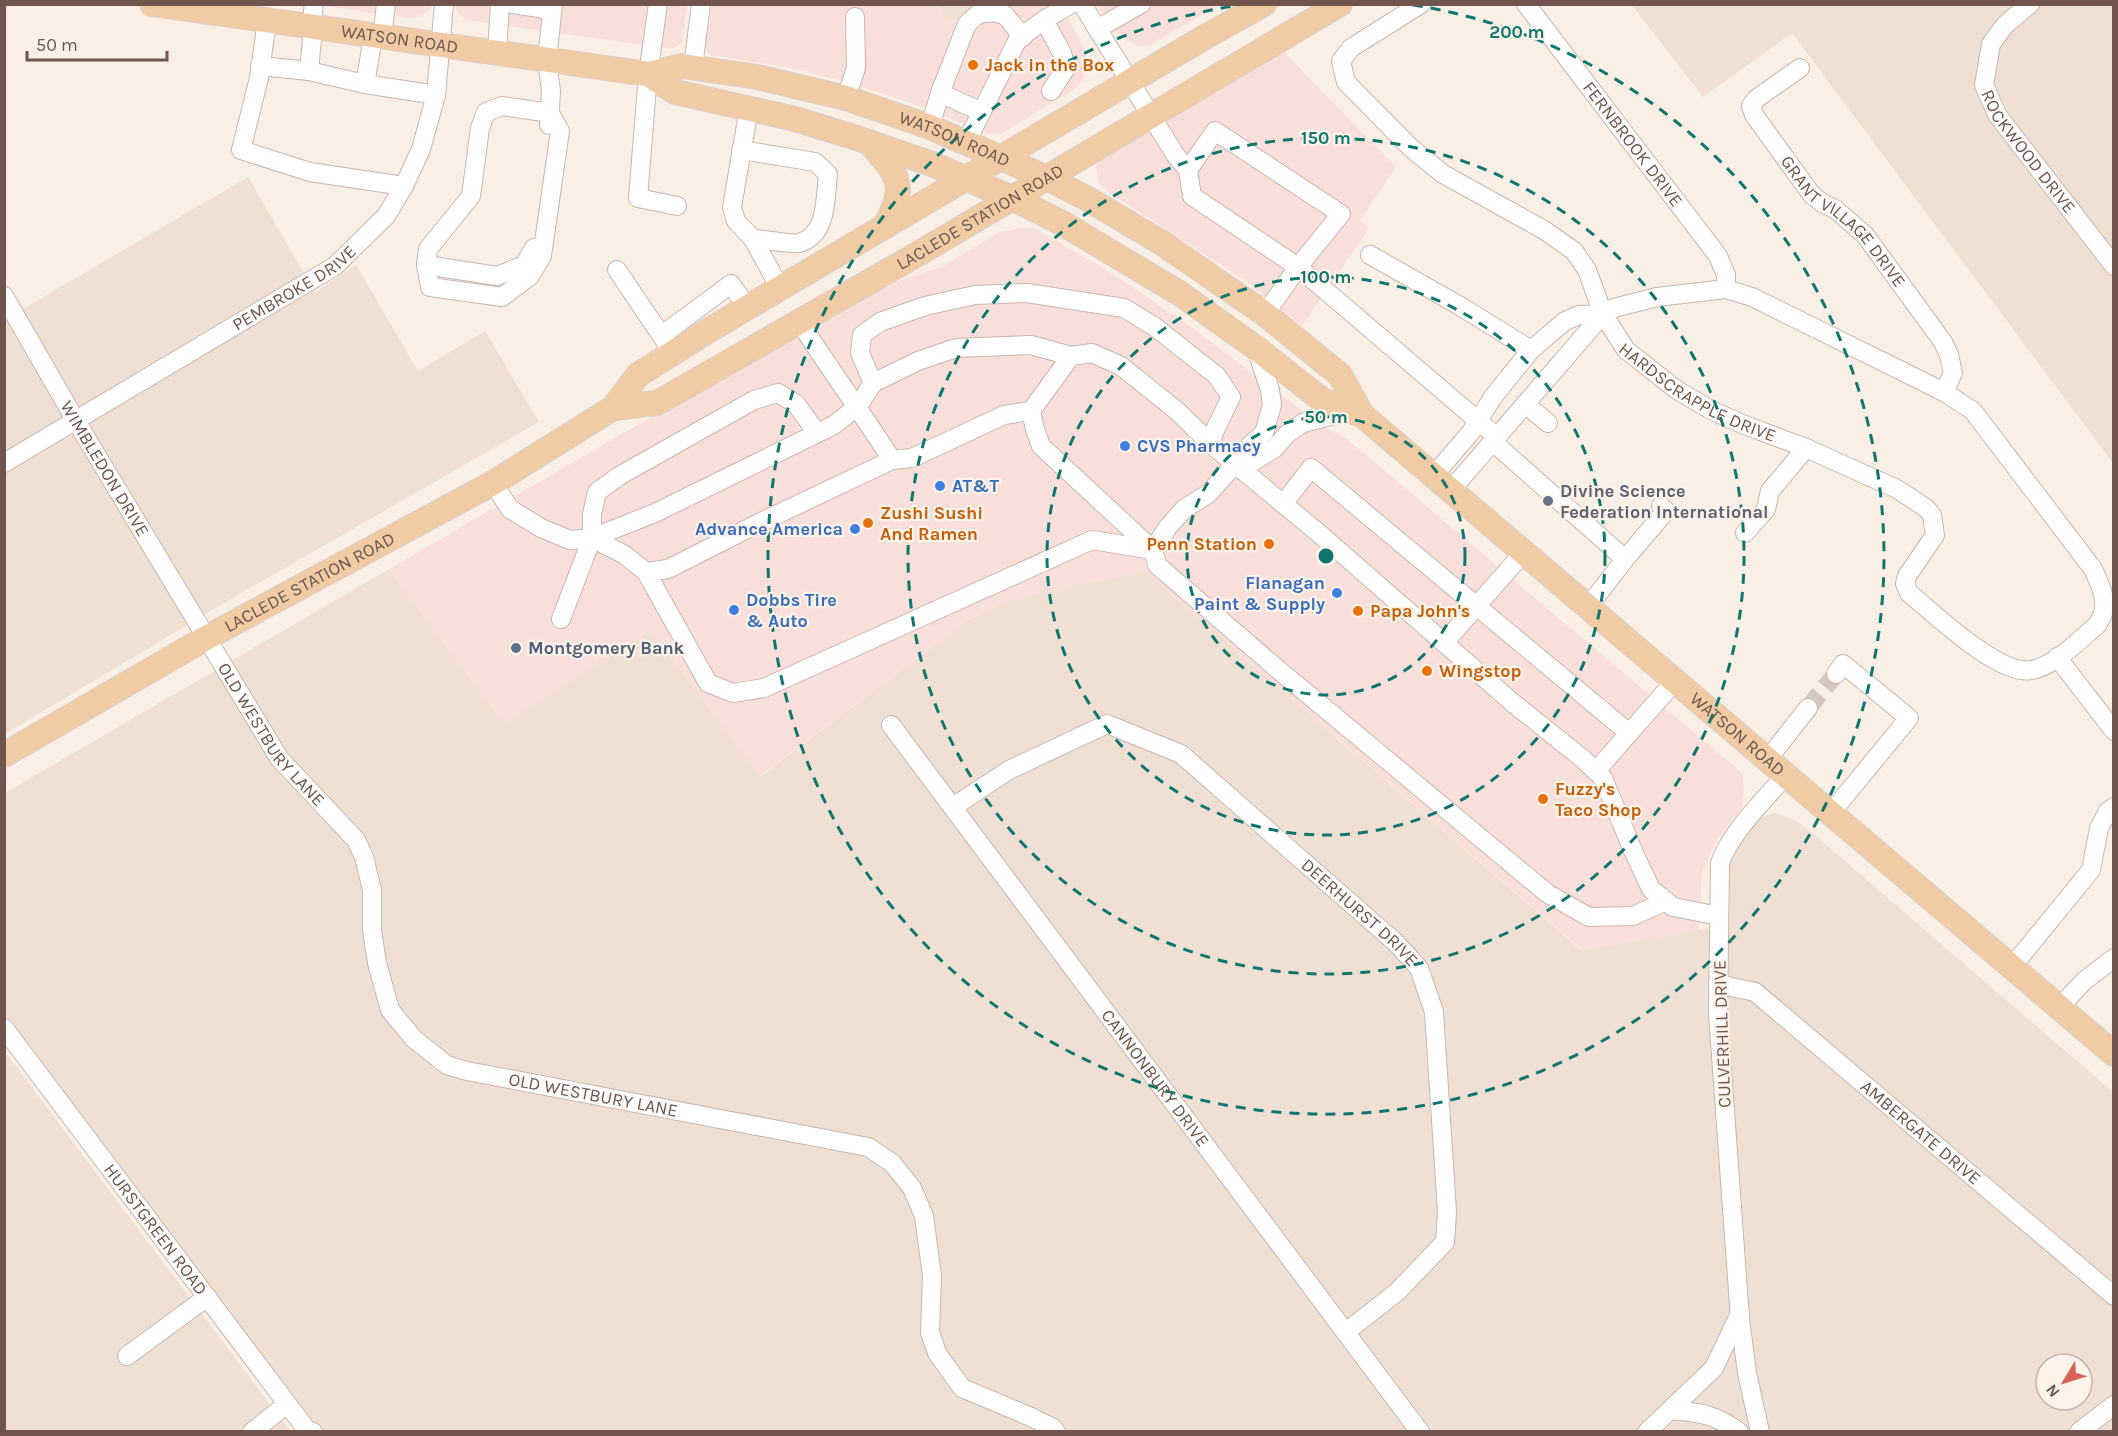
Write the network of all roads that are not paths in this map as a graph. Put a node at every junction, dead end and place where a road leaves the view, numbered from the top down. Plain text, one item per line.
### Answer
1 (152, 4) edge
2 (386, 4) edge
3 (444, 4) edge
4 (500, 4) edge
5 (513, 4) edge
6 (701, 4) edge
7 (1071, 4) edge
8 (1082, 4) edge
9 (1141, 4) edge
10 (1340, 4) edge
11 (1421, 4) edge
12 (1526, 4) edge
13 (2030, 4) edge
14 (653, 5) edge
15 (187, 7) edge
16 (553, 7) edge
17 (1252, 7) edge
18 (235, 10) edge
19 (855, 17) dead end
20 (313, 20) edge
21 (1044, 20) junction
22 (267, 21) junction
23 (1097, 29) junction
24 (378, 37) junction
25 (1023, 37) junction
26 (439, 46) junction
27 (496, 53) junction
28 (546, 60) junction
29 (260, 66) junction
30 (693, 67) junction
31 (1800, 68) dead end
32 (309, 71) junction
33 (648, 74) junction
34 (1129, 81) junction
35 (365, 84) junction
36 (1051, 91) dead end
37 (940, 93) junction
38 (436, 95) junction
39 (846, 99) junction
40 (749, 108) junction
41 (982, 112) junction
42 (550, 113) junction
43 (1151, 116) junction
44 (930, 127) junction
45 (967, 141) junction
46 (869, 142) junction
47 (741, 150) junction
48 (1002, 157) junction
49 (1188, 170) junction
50 (967, 178) junction
51 (1047, 178) junction
52 (404, 186) junction
53 (1012, 198) junction
54 (677, 206) dead end
55 (884, 227) junction
56 (753, 239) junction
57 (1370, 255) dead end
58 (2114, 266) edge
59 (1298, 267) junction
60 (617, 270) dead end
61 (780, 288) junction
62 (1726, 290) junction
63 (4, 296) edge
64 (1265, 314) junction
65 (1603, 314) junction
66 (799, 321) junction
67 (667, 344) junction
68 (1256, 348) junction
69 (1531, 350) junction
70 (1071, 356) junction
71 (873, 383) junction
72 (1944, 392) junction
73 (1525, 404) junction
74 (858, 406) junction
75 (613, 408) junction
76 (1031, 411) junction
77 (1356, 413) junction
78 (1478, 420) junction
79 (76, 421) junction
80 (1548, 423) dead end
81 (817, 433) junction
82 (1495, 439) junction
83 (1211, 444) junction
84 (1806, 448) junction
85 (892, 460) junction
86 (4, 463) edge
87 (1238, 466) junction
88 (493, 483) junction
89 (1442, 483) junction
90 (1283, 504) junction
91 (1661, 506) dead end
92 (1745, 533) dead end
93 (592, 538) junction
94 (1153, 550) junction
95 (1524, 552) junction
96 (1625, 559) junction
97 (646, 572) junction
98 (1476, 605) junction
99 (1588, 607) junction
100 (561, 619) dead end
101 (206, 638) junction
102 (1444, 643) junction
103 (2057, 657) junction
104 (1836, 674) dead end
105 (1674, 682) junction
106 (1808, 708) tunnel mouth
107 (891, 725) dead end
108 (2114, 731) edge
109 (1629, 733) junction
110 (4, 755) edge
111 (1767, 760) junction
112 (1596, 771) junction
113 (1785, 776) junction
114 (953, 807) junction
115 (2114, 807) edge
116 (1830, 814) junction
117 (1666, 901) junction
118 (1719, 916) junction
119 (2114, 958) edge
120 (2011, 968) junction
121 (1718, 984) junction
122 (2060, 1008) junction
123 (4, 1028) edge
124 (2114, 1054) edge
125 (2114, 1296) edge
126 (207, 1297) junction
127 (1740, 1313) junction
128 (1346, 1332) junction
129 (127, 1356) dead end
130 (287, 1404) junction
131 (2114, 1405) edge
132 (1670, 1410) junction
133 (252, 1431) edge
134 (310, 1431) edge
135 (1056, 1431) edge
136 (1420, 1431) edge
137 (1647, 1431) edge
138 (1739, 1431) edge
139 (1760, 1431) edge
140 (2079, 1431) edge

1 - 15 main road, WATSON ROAD
2 - 24 street
3 - 26 street, PEMBROKE DRIVE
4 - 27 street
5 - 16 street
6 - 30 street
7 - 21 street
8 - 23 street
9 - 23 street
10 - 43 main road, LACLEDE STATION ROAD
11 - 65 street, HARDSCRAPPLE DRIVE
12 - 62 street, FERNBROOK DRIVE
13 - 58 street, ROCKWOOD DRIVE
14 - 33 street
15 - 18 main road, WATSON ROAD
16 - 28 street
17 - 34 main road, LACLEDE STATION ROAD
18 - 22 main road, WATSON ROAD
19 - 39 street
20 - 22 main road, WATSON ROAD
20 - 24 main road, WATSON ROAD
20 - 32 street
21 - 25 street
21 - 36 street
22 - 29 street
23 - 34 street
24 - 26 main road, WATSON ROAD
24 - 35 street
25 - 37 street
25 - 41 street
26 - 27 main road, WATSON ROAD
26 - 38 street, PEMBROKE DRIVE
27 - 28 main road, WATSON ROAD
28 - 33 main road, WATSON ROAD
28 - 42 street
29 - 32 street
29 - 52 street
30 - 33 main road, WATSON ROAD
30 - 39 main road, WATSON ROAD
31 - 72 street, GRANT VILLAGE DRIVE
32 - 35 street
33 - 40 main road, WATSON ROAD
33 - 54 street
34 - 43 street
34 - 48 main road, LACLEDE STATION ROAD
35 - 38 street
37 - 41 street
37 - 44 street
38 - 52 street, PEMBROKE DRIVE
39 - 44 main road, WATSON ROAD
40 - 46 main road, WATSON ROAD
40 - 47 street
41 - 45 street
42 - 42 street
43 - 49 street
43 - 51 main road, LACLEDE STATION ROAD
44 - 45 main road, WATSON ROAD
45 - 48 main road, WATSON ROAD
46 - 50 main road, WATSON ROAD
46 - 55 main road
47 - 56 street
47 - 56 street
48 - 50 main road, LACLEDE STATION ROAD
48 - 51 main road, WATSON ROAD
49 - 59 street
49 - 59 street
50 - 53 main road, WATSON ROAD
50 - 55 main road, LACLEDE STATION ROAD
51 - 53 main road, LACLEDE STATION ROAD
51 - 64 main road, WATSON ROAD
52 - 79 street, PEMBROKE DRIVE
53 - 66 main road, LACLEDE STATION ROAD
53 - 68 main road, WATSON ROAD
55 - 61 main road, LACLEDE STATION ROAD
56 - 61 street
57 - 69 street
59 - 64 street
59 - 78 street
60 - 67 street
61 - 67 main road, LACLEDE STATION ROAD
62 - 65 street
62 - 72 street
63 - 79 street, WIMBLEDON DRIVE
64 - 77 main road, WATSON ROAD
65 - 69 street
65 - 73 street
65 - 84 street, HARDSCRAPPLE DRIVE
66 - 74 street
66 - 75 main road, LACLEDE STATION ROAD
67 - 75 main road, LACLEDE STATION ROAD
68 - 77 main road, WATSON ROAD
68 - 87 street
69 - 78 street
70 - 71 street
70 - 76 street
70 - 83 street
71 - 74 street
71 - 83 street
72 - 103 street, HARDSCRAPPLE DRIVE
73 - 80 street
73 - 82 street
74 - 81 street
74 - 85 street
75 - 88 main road, LACLEDE STATION ROAD
76 - 85 street
76 - 94 street
77 - 87 street
77 - 89 main road, WATSON ROAD
78 - 82 street
78 - 89 street
79 - 86 street, PEMBROKE DRIVE
79 - 101 street, WIMBLEDON DRIVE
81 - 93 street
81 - 93 street
82 - 89 street
82 - 96 street
83 - 87 street
84 - 92 street
84 - 103 street, HARDSCRAPPLE DRIVE
85 - 97 street
87 - 90 street
87 - 94 street
88 - 93 street
88 - 101 main road, LACLEDE STATION ROAD
89 - 95 main road, WATSON ROAD
90 - 98 street
90 - 102 street
91 - 96 street
93 - 97 street
93 - 100 street
94 - 97 street
94 - 117 street
95 - 98 street
95 - 99 main road, WATSON ROAD
96 - 99 street
98 - 102 street
98 - 109 street
99 - 105 main road, WATSON ROAD
101 - 110 main road, LACLEDE STATION ROAD
101 - 135 street, OLD WESTBURY LANE
102 - 112 street
103 - 108 street
104 - 116 street
105 - 109 street
105 - 111 main road, WATSON ROAD
106 - 111 street
107 - 114 street, CANNONBURY DRIVE
109 - 112 street
111 - 113 main road, WATSON ROAD
112 - 117 street
113 - 116 main road, WATSON ROAD
113 - 118 street, CULVERHILL DRIVE
114 - 128 street, CANNONBURY DRIVE
114 - 128 street, DEERHURST DRIVE
115 - 120 street
116 - 120 main road, WATSON ROAD
117 - 118 street
118 - 121 street, CULVERHILL DRIVE
119 - 122 street
120 - 122 main road, WATSON ROAD
121 - 125 street, AMBERGATE DRIVE
121 - 127 street, CULVERHILL DRIVE
122 - 124 main road, WATSON ROAD
123 - 126 street, HURSTGREEN ROAD
126 - 129 street
126 - 130 street, HURSTGREEN ROAD
127 - 132 street, CULVERHILL DRIVE
127 - 139 street, CULVERHILL DRIVE
128 - 136 street, CANNONBURY DRIVE
130 - 133 street
130 - 134 street, HURSTGREEN ROAD
131 - 140 street
132 - 137 street, CULVERHILL DRIVE
132 - 138 street

